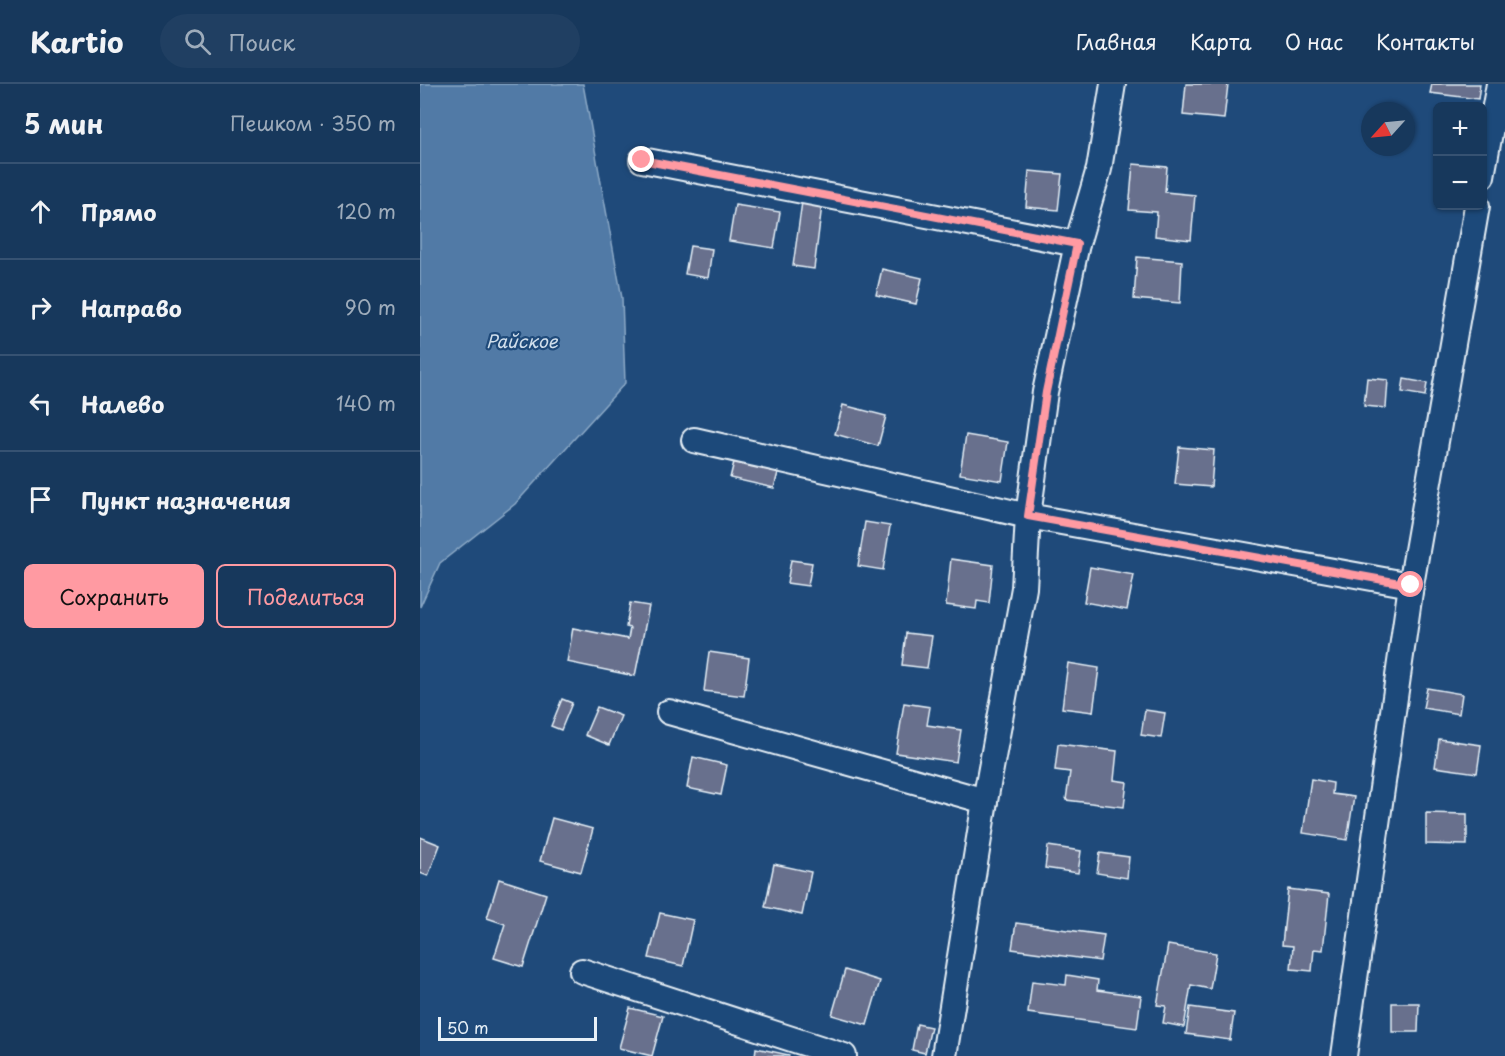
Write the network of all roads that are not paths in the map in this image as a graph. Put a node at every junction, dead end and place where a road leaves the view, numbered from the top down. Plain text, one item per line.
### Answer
1 (1113, 84) edge
2 (1499, 84) edge
3 (1486, 156) edge
4 (642, 160) dead end
5 (1476, 210) edge
6 (1077, 244) junction
7 (694, 440) dead end
8 (1028, 516) junction
9 (1411, 585) junction
10 (669, 712) dead end
11 (985, 801) junction
12 (582, 971) dead end
13 (844, 1056) edge
14 (944, 1056) edge
15 (1344, 1056) edge

1 - 6 street
2 - 3 street
4 - 6 street
5 - 9 street
6 - 8 street
7 - 8 street
8 - 9 street
8 - 11 street
9 - 15 street
10 - 11 street
11 - 14 street
12 - 13 street

